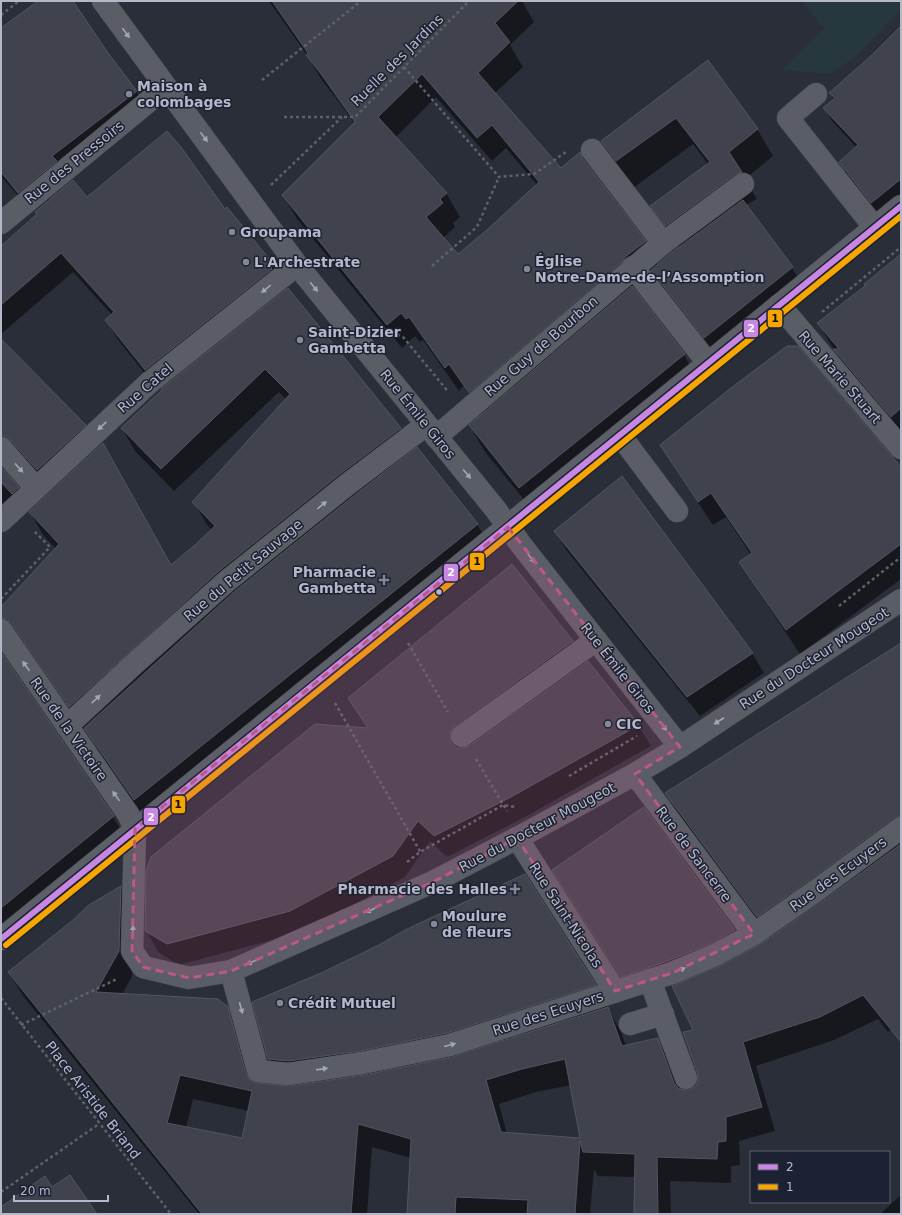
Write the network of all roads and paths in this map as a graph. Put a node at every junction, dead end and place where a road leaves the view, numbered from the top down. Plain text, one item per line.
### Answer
1 (19, 1) edge
2 (103, 1) edge
3 (361, 1) edge
4 (469, 1) edge
5 (1, 15) edge
6 (404, 67) junction
7 (262, 80) dead end
8 (166, 87) junction
9 (816, 94) dead end
10 (284, 117) dead end
11 (342, 117) junction
12 (592, 150) joint
13 (499, 177) junction
14 (743, 184) dead end
15 (267, 189) dead end
16 (901, 206) edge
17 (1, 223) edge
18 (875, 228) junction
19 (663, 243) junction
20 (297, 265) junction
21 (432, 266) dead end
22 (633, 267) junction
23 (779, 306) junction
24 (383, 329) dead end
25 (708, 363) junction
26 (454, 420) junction
27 (431, 431) junction
28 (897, 434) edge
29 (620, 435) junction
30 (1, 448) edge
31 (36, 488) junction
32 (678, 511) dead end
33 (7, 515) edge
34 (508, 527) junction
35 (901, 556) edge
36 (1, 599) edge
37 (898, 607) edge
38 (836, 608) dead end
39 (1, 630) edge
40 (596, 640) junction
41 (322, 677) junction
42 (68, 726) junction
43 (640, 735) dead end
44 (462, 736) dead end
45 (680, 747) junction
46 (635, 774) junction
47 (568, 777) dead end
48 (522, 804) dead end
49 (901, 828) edge
50 (135, 829) junction
51 (517, 838) junction
52 (420, 852) junction
53 (402, 866) dead end
54 (433, 882) junction
55 (754, 934) junction
56 (1, 938) edge
57 (143, 967) junction
58 (231, 971) junction
59 (650, 980) junction
60 (615, 991) junction
61 (1, 998) edge
62 (663, 1014) junction
63 (630, 1024) dead end
64 (21, 1025) junction
65 (686, 1078) dead end
66 (99, 1124) junction
67 (1, 1192) edge
68 (171, 1214) edge

1 - 5 path
2 -> 8 street, Rue Émile Giros
3 - 7 path
4 - 6 path, Ruelle des Jardins
6 - 11 path, Ruelle des Jardins
6 - 13 path
8 - 17 street, Rue des Pressoirs
8 -> 20 street, Rue Émile Giros
9 - 18 street
10 - 11 path, Ruelle des Jardins
11 - 15 path
12 - 13 path
12 - 19 street
13 - 21 path
14 - 19 street, Rue Guy de Bourbon
16 - 18 main road
18 - 23 main road
19 - 22 street, Rue Guy de Bourbon
20 -> 27 street, Rue Émile Giros
20 -> 31 street, Rue Catel
22 - 25 street
22 - 26 street, Rue Guy de Bourbon
23 - 25 main road
23 - 28 street, Rue Marie Stuart
24 - 26 path
25 - 29 main road
26 - 27 street, Rue Guy de Bourbon
27 -> 34 street, Rue Émile Giros
42 -> 27 street, Rue du Petit Sauvage
29 - 32 street
29 - 34 main road
30 -> 31 street
31 - 33 street, Rue Catel
33 - 36 path
34 -> 40 street, Rue Émile Giros
34 - 41 main road
35 - 38 path
37 -> 45 street, Rue du Docteur Mougeot
42 -> 39 street, Rue de la Victoire
40 - 44 street
40 -> 45 street, Rue Émile Giros
41 - 50 main road
41 - 52 path
50 -> 42 street, Rue de la Victoire
43 - 47 path
45 - 46 street, Rue du Docteur Mougeot
46 - 51 street, Rue du Docteur Mougeot
46 - 55 street, Rue de Sancerre
48 - 52 path
49 - 55 street, Rue des Ecuyers
50 - 56 main road
57 -> 50 street
51 - 54 street, Rue du Docteur Mougeot
51 - 60 street, Rue Saint-Nicolas
52 - 53 path
52 - 54 path
54 -> 58 street, Rue du Docteur Mougeot
59 -> 55 street, Rue des Ecuyers
57 - 58 street, Rue du Docteur Mougeot
57 - 64 path
58 -> 60 street, Rue des Ecuyers
59 - 60 street, Rue des Ecuyers
59 - 62 street
61 - 64 path, Place Aristide Briand
62 - 63 street
62 - 65 street
64 - 66 path, Place Aristide Briand
66 - 67 path
66 - 68 path, Place Aristide Briand

